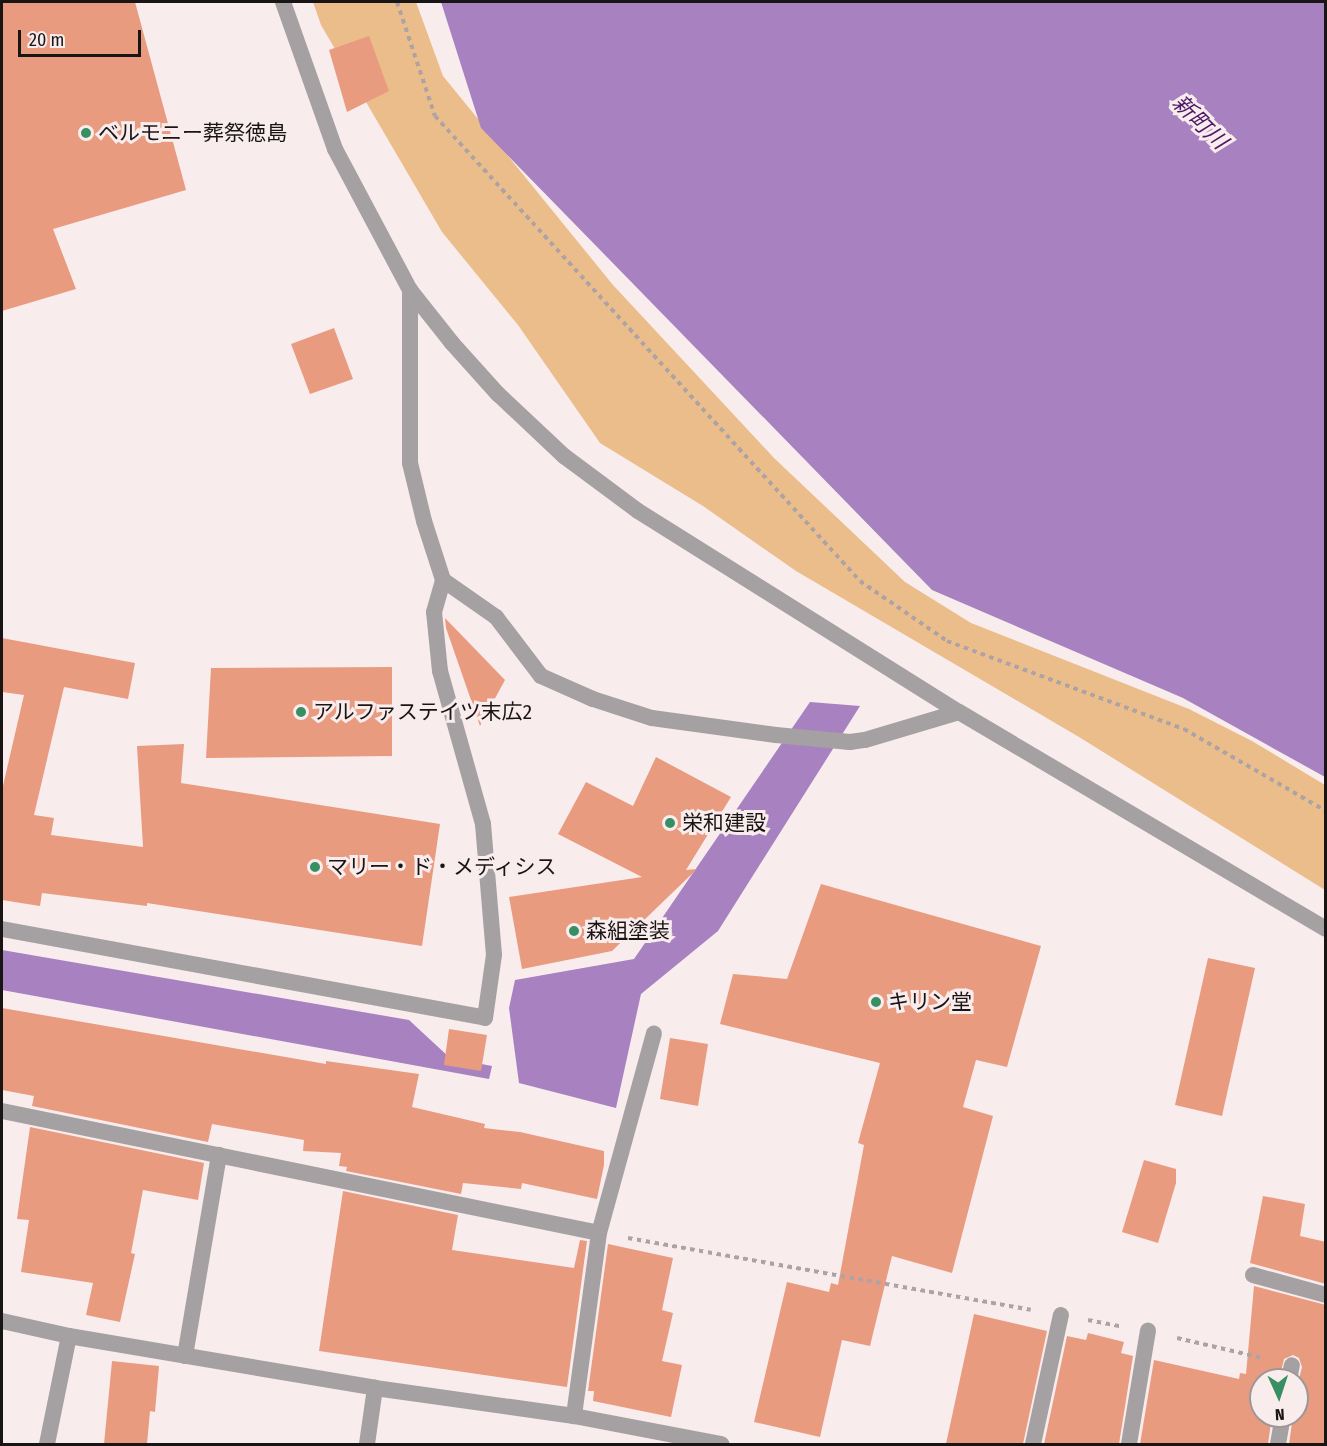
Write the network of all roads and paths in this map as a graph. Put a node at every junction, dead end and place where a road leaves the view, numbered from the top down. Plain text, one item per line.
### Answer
1 (283, 2) edge
2 (397, 2) edge
3 (410, 290) junction
4 (443, 580) junction
5 (959, 711) junction
6 (1326, 811) edge
7 (2, 929) edge
8 (1326, 929) edge
9 (654, 1033) dead end
10 (2, 1111) edge
11 (219, 1155) junction
12 (598, 1233) junction
13 (1253, 1275) dead end
14 (1326, 1295) edge
15 (1061, 1315) junction
16 (2, 1321) edge
17 (1148, 1331) junction
18 (69, 1336) junction
19 (185, 1356) junction
20 (1276, 1368) edge
21 (375, 1388) junction
22 (574, 1416) junction
23 (1281, 1428) edge
24 (48, 1444) edge
25 (367, 1444) edge
26 (721, 1444) edge
27 (1033, 1444) edge
28 (1129, 1444) edge
29 (1278, 1444) edge

1 - 3 street
2 - 6 path
3 - 4 street
3 - 5 street
4 - 5 street
4 - 7 street
5 - 8 street
9 - 12 street
10 - 11 street
11 - 12 street
11 - 19 street
12 - 15 path
12 - 22 street
13 - 14 street
15 - 17 path
15 - 27 street
16 - 18 street
17 - 20 path
17 - 28 street
18 - 19 street
18 - 24 street
19 - 21 street
21 - 22 street
21 - 25 street
22 - 26 street
23 - 29 street

